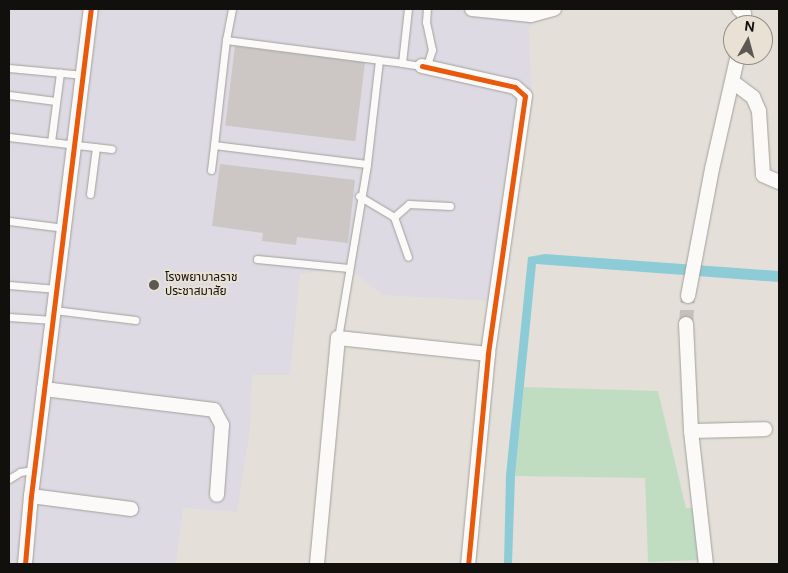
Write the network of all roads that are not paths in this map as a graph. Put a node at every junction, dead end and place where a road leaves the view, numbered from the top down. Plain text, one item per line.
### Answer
1 (91, 9) edge
2 (232, 9) edge
3 (408, 9) edge
4 (427, 9) edge
5 (472, 9) edge
6 (554, 9) edge
7 (226, 40) junction
8 (378, 60) junction
9 (402, 63) junction
10 (736, 65) edge
11 (422, 66) junction
12 (9, 68) edge
13 (60, 73) junction
14 (84, 75) junction
15 (733, 82) junction
16 (9, 95) edge
17 (56, 101) junction
18 (9, 137) edge
19 (51, 142) junction
20 (75, 145) junction
21 (214, 145) junction
22 (96, 148) junction
23 (112, 149) dead end
24 (367, 164) junction
25 (211, 170) dead end
26 (779, 182) edge
27 (90, 194) dead end
28 (359, 196) junction
29 (450, 206) dead end
30 (394, 217) junction
31 (9, 221) edge
32 (64, 228) junction
33 (408, 257) dead end
34 (257, 259) dead end
35 (348, 268) junction
36 (9, 285) edge
37 (57, 288) junction
38 (689, 290) tunnel mouth
39 (54, 315) junction
40 (9, 316) edge
41 (135, 320) dead end
42 (686, 324) tunnel mouth
43 (338, 338) junction
44 (488, 354) junction
45 (44, 389) junction
46 (765, 430) dead end
47 (691, 432) junction
48 (34, 470) junction
49 (9, 479) edge
50 (217, 495) dead end
51 (31, 496) junction
52 (131, 508) dead end
53 (25, 564) edge
54 (317, 564) edge
55 (468, 564) edge
56 (706, 564) edge

1 - 14 street
2 - 7 lane
3 - 9 lane
4 - 11 lane
5 - 6 street
7 - 8 lane
7 - 21 lane
8 - 9 lane
8 - 24 lane
9 - 11 lane
10 - 15 street
11 - 44 street
12 - 13 lane
13 - 14 lane
13 - 17 lane
14 - 20 street
15 - 26 street
15 - 38 street
16 - 17 lane
17 - 19 lane
18 - 19 lane
19 - 20 lane
20 - 22 lane
20 - 32 street
21 - 24 lane
21 - 25 lane
22 - 23 lane
22 - 27 lane
24 - 28 lane
28 - 30 lane
28 - 35 lane
29 - 30 lane
30 - 33 lane
31 - 32 lane
32 - 37 street
34 - 35 lane
35 - 43 lane
36 - 37 lane
37 - 39 street
39 - 40 lane
39 - 41 lane
39 - 45 street
42 - 47 street
43 - 44 street
43 - 54 street
44 - 55 street
45 - 48 street
45 - 50 street
46 - 47 street
47 - 56 street
48 - 49 lane
48 - 51 street
51 - 52 street
51 - 53 street

